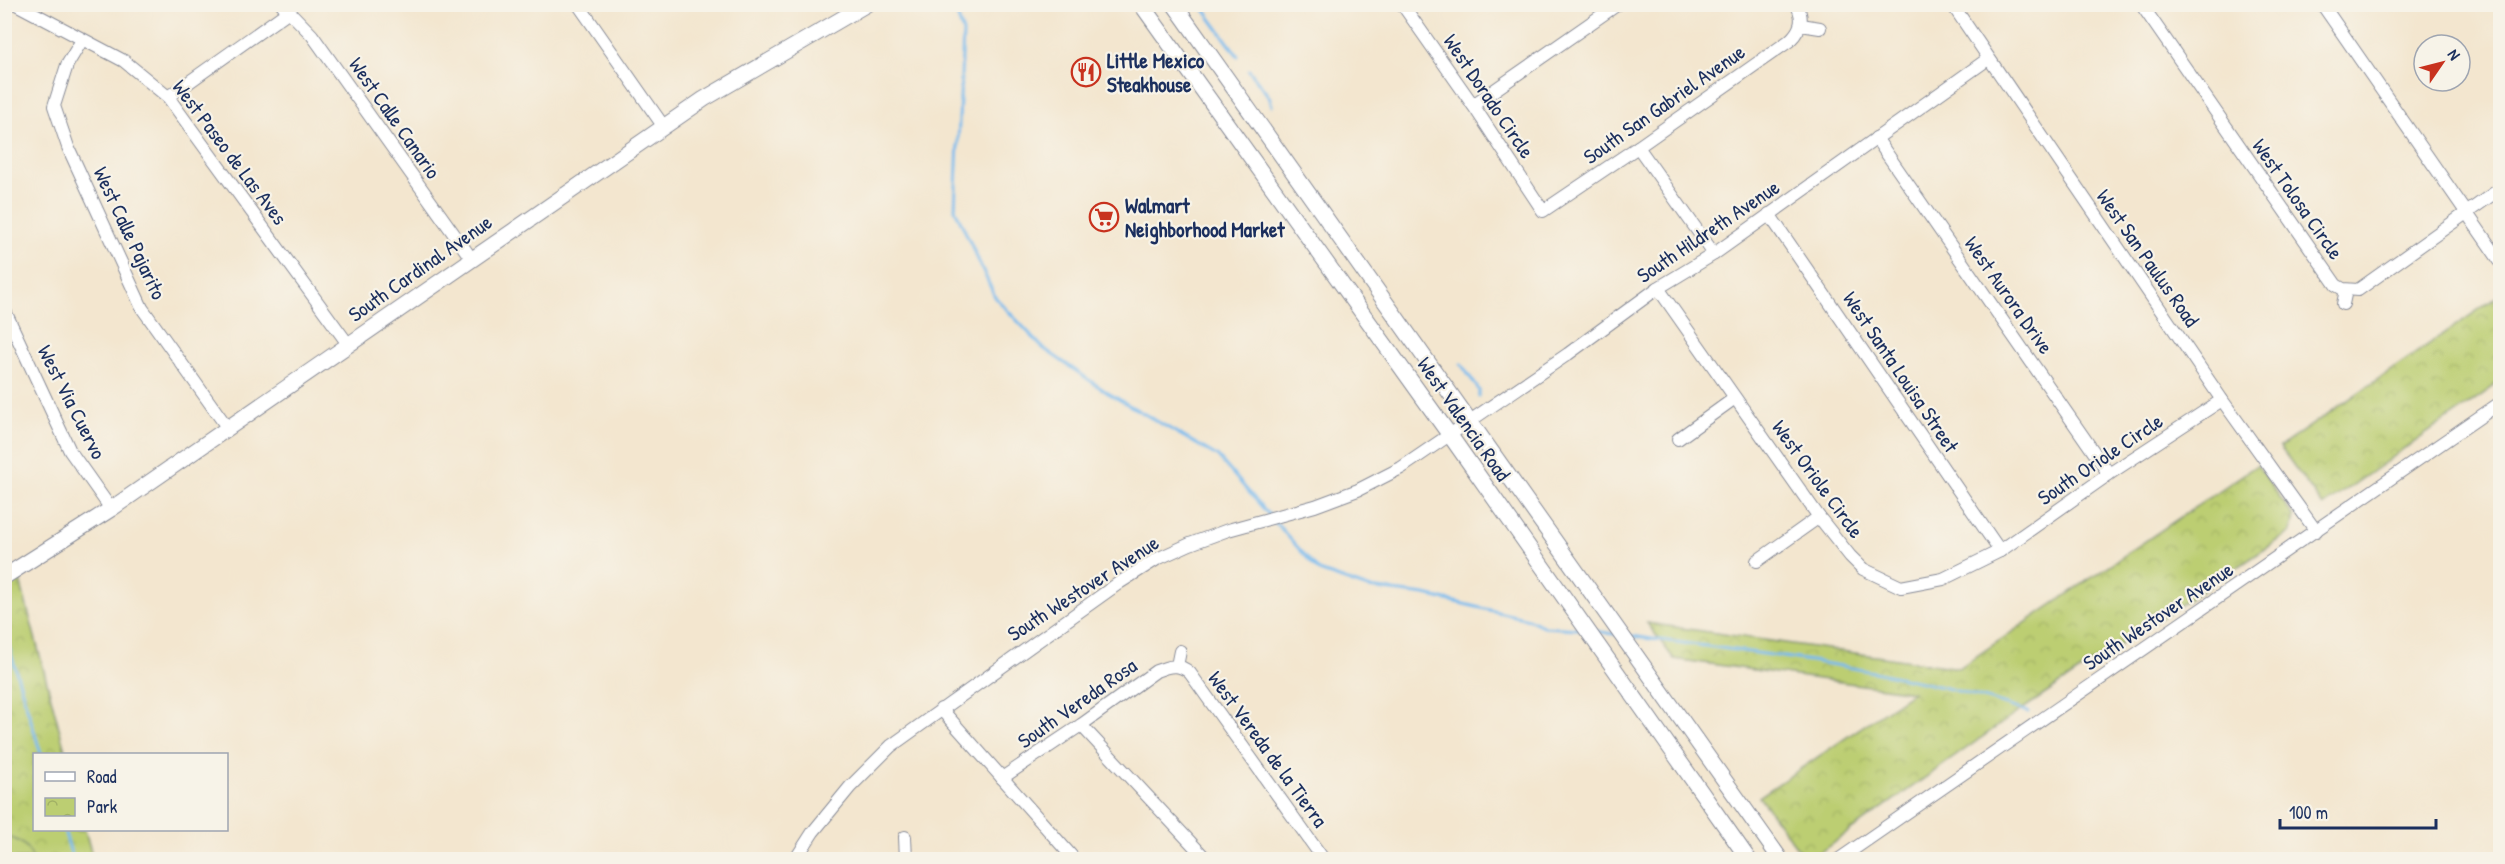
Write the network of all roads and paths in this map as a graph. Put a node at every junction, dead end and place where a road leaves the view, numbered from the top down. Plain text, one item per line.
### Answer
1 (16, 4) edge
2 (578, 4) edge
3 (867, 4) edge
4 (1141, 4) edge
5 (1174, 4) edge
6 (1402, 4) edge
7 (1618, 4) edge
8 (1796, 4) edge
9 (1952, 4) edge
10 (2141, 4) edge
11 (2322, 4) edge
12 (286, 8) edge
13 (1801, 25) junction
14 (1820, 28) dead end
15 (82, 40) junction
16 (1988, 59) junction
17 (168, 97) junction
18 (1473, 105) junction
19 (664, 127) junction
20 (1876, 138) junction
21 (1272, 141) junction
22 (1638, 147) junction
23 (1249, 153) junction
24 (2500, 189) edge
25 (1543, 211) joint
26 (2467, 212) junction
27 (1769, 214) junction
28 (1714, 254) junction
29 (471, 258) junction
30 (2500, 261) edge
31 (1658, 288) junction
32 (2346, 290) junction
33 (2343, 304) dead end
34 (4, 309) edge
35 (348, 344) junction
36 (1735, 398) junction
37 (2222, 400) junction
38 (2500, 403) edge
39 (1470, 419) junction
40 (227, 427) junction
41 (1449, 434) junction
42 (1678, 440) dead end
43 (2109, 474) junction
44 (111, 509) junction
45 (1819, 517) junction
46 (2316, 531) junction
47 (2000, 551) junction
48 (1757, 561) dead end
49 (4, 577) edge
50 (1180, 651) dead end
51 (1177, 666) junction
52 (941, 709) junction
53 (1082, 725) junction
54 (1002, 778) junction
55 (905, 837) dead end
56 (906, 859) edge
57 (795, 860) edge
58 (1075, 860) edge
59 (1207, 860) edge
60 (1324, 860) edge
61 (1749, 860) edge
62 (1781, 860) edge
63 (1838, 860) edge

1 - 15 street, West Paseo de Las Aves
2 - 19 street
3 - 19 main road, South Cardinal Avenue
4 - 23 main road, West Valencia Road
5 - 21 main road, West Valencia Road
6 - 18 street, West Dorado Circle
7 - 18 street
8 - 13 street
9 - 16 street, West San Paulus Road
10 - 32 street, West Tolosa Circle
11 - 26 street
12 - 17 street
12 - 29 street, West Calle Canario
13 - 14 street
13 - 22 street, South San Gabriel Avenue
15 - 17 street, West Paseo de Las Aves
15 - 40 street, West Calle Pajarito
16 - 20 street, South Hildreth Avenue
16 - 37 street, West San Paulus Road
17 - 35 street, West Paseo de Las Aves
18 - 25 street, West Dorado Circle
19 - 29 main road, South Cardinal Avenue
20 - 27 street, South Hildreth Avenue
20 - 43 street, West Aurora Drive
21 - 23 main road
21 - 39 main road, West Valencia Road
22 - 25 street, South San Gabriel Avenue
22 - 28 street
23 - 41 main road, West Valencia Road
24 - 26 street, West Tolosa Circle
26 - 30 street
26 - 32 street, West Tolosa Circle
27 - 28 street, South Hildreth Avenue
27 - 47 street, West Santa Louisa Street
28 - 31 street, South Hildreth Avenue
29 - 35 main road, South Cardinal Avenue
31 - 36 street, West Oriole Circle
31 - 39 street, South Hildreth Avenue
32 - 33 street
34 - 44 street, West Via Cuervo
35 - 40 main road, South Cardinal Avenue
36 - 42 street
36 - 45 street, West Oriole Circle
37 - 43 street, South Oriole Circle
37 - 46 street, West San Paulus Road
38 - 46 street, South Westover Avenue
39 - 41 street, South Hildreth Avenue
39 - 62 main road, West Valencia Road
40 - 44 main road, South Cardinal Avenue
41 - 52 street, South Westover Avenue
41 - 61 main road, West Valencia Road
43 - 47 street, South Oriole Circle
44 - 49 main road, South Cardinal Avenue
45 - 47 street, West Oriole Circle
45 - 48 street
46 - 63 street, South Westover Avenue
50 - 51 street
51 - 53 street, South Vereda Rosa
51 - 60 street, West Vereda de la Tierra
52 - 54 street
52 - 57 street, South Westover Avenue
53 - 54 street, South Vereda Rosa
53 - 59 street
54 - 58 street
55 - 56 street

